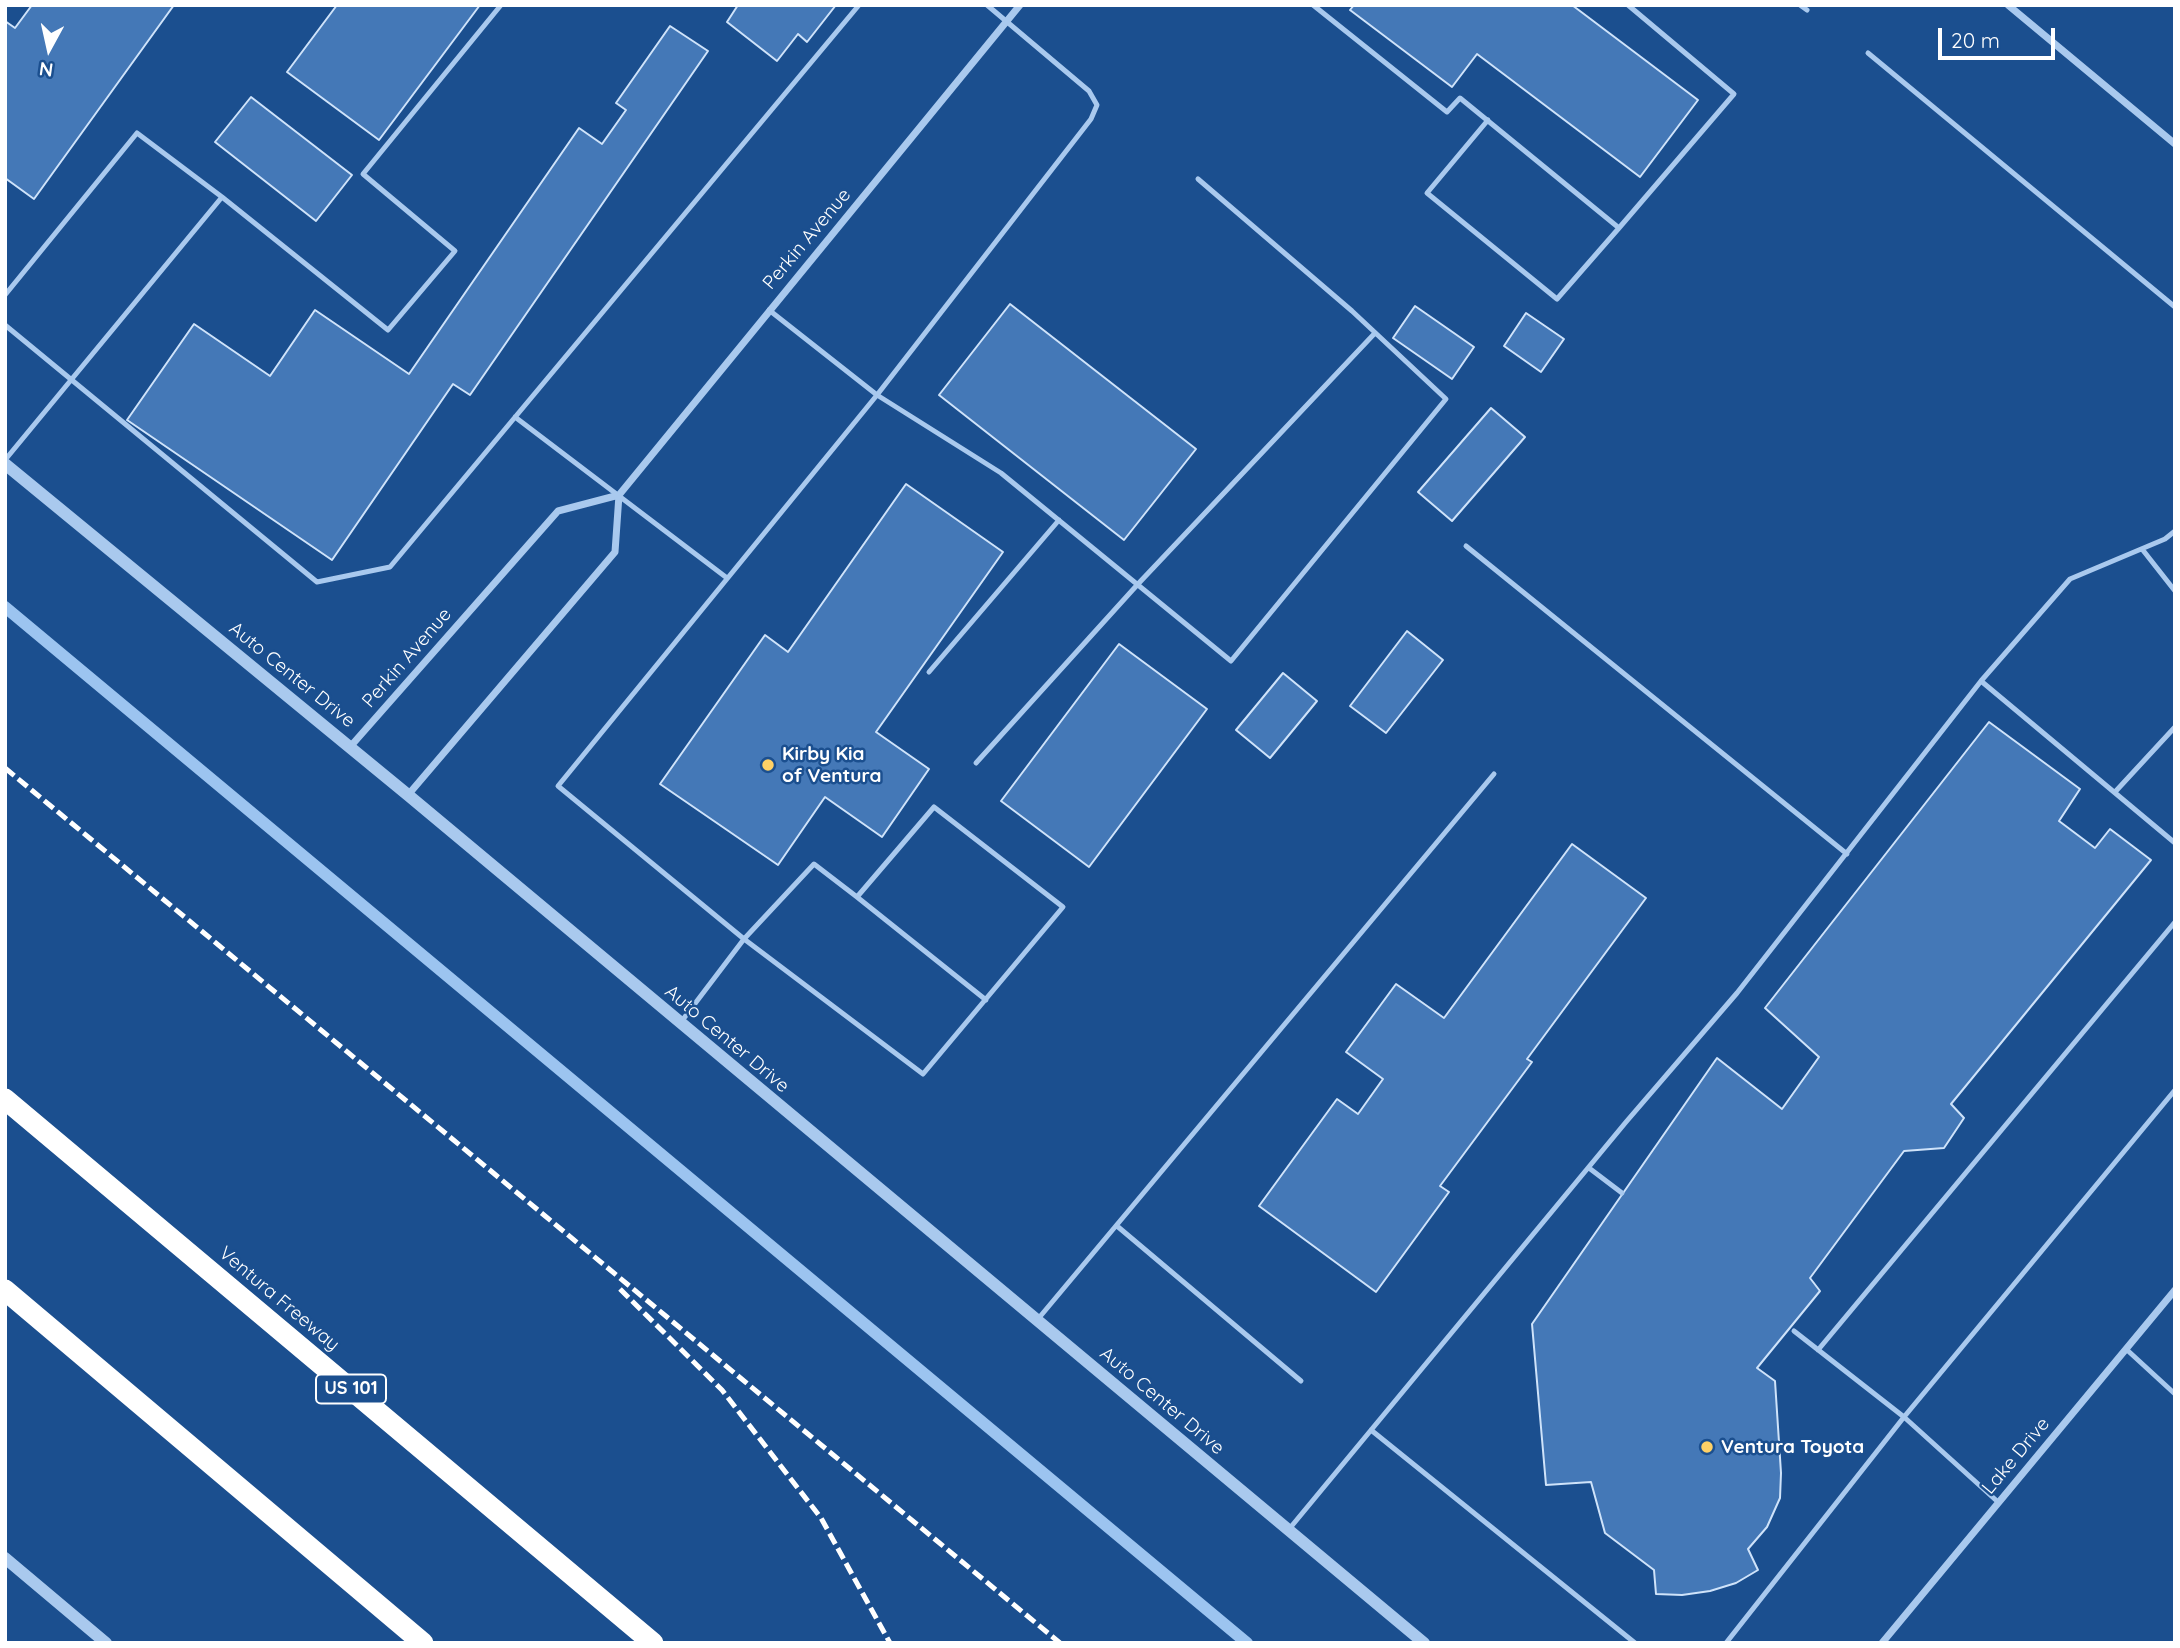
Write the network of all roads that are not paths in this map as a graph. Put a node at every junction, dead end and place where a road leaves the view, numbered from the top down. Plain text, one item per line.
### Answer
1 (501, 5) edge
2 (859, 5) edge
3 (987, 5) edge
4 (1020, 5) edge
5 (1313, 5) edge
6 (1628, 5) edge
7 (1800, 5) edge
8 (2008, 5) edge
9 (1807, 10) dead end
10 (1008, 23) junction
11 (1868, 53) dead end
12 (1488, 120) junction
13 (2175, 144) edge
14 (1198, 179) dead end
15 (222, 197) junction
16 (1619, 228) junction
17 (5, 295) edge
18 (2175, 307) edge
19 (769, 309) junction
20 (5, 325) edge
21 (1375, 333) junction
22 (72, 379) junction
23 (877, 395) junction
24 (515, 417) junction
25 (5, 462) edge
26 (619, 495) junction
27 (1059, 520) junction
28 (2175, 531) edge
29 (1466, 546) dead end
30 (2142, 549) junction
31 (727, 578) junction
32 (1138, 584) junction
33 (2175, 591) edge
34 (929, 672) dead end
35 (1982, 681) junction
36 (2175, 727) edge
37 (350, 747) junction
38 (976, 764) dead end
39 (1494, 774) dead end
40 (2115, 792) junction
41 (408, 795) junction
42 (2175, 842) edge
43 (1847, 853) junction
44 (857, 897) junction
45 (2175, 922) edge
46 (744, 939) junction
47 (986, 1000) junction
48 (679, 1024) junction
49 (2175, 1090) edge
50 (5, 1099) edge
51 (1589, 1168) junction
52 (1622, 1193) dead end
53 (1117, 1226) junction
54 (5, 1290) edge
55 (2175, 1290) edge
56 (1036, 1322) junction
57 (1794, 1331) dead end
58 (2126, 1349) junction
59 (1818, 1350) junction
60 (1301, 1381) dead end
61 (2175, 1394) edge
62 (1904, 1417) junction
63 (1371, 1430) junction
64 (1998, 1502) junction
65 (1288, 1531) junction
66 (5, 1558) edge
67 (106, 1643) edge
68 (423, 1643) edge
69 (653, 1643) edge
70 (1424, 1643) edge
71 (1635, 1643) edge
72 (1726, 1643) edge
73 (1882, 1643) edge

1 - 15 lane
2 - 24 lane
3 - 10 lane
4 - 10 street, Perkin Avenue
5 - 12 lane
6 - 16 lane
7 - 9 lane
8 - 13 street
10 - 19 street, Perkin Avenue
10 - 23 lane
11 - 18 lane
12 - 16 lane
12 - 16 lane
14 - 21 lane
15 - 17 lane
15 - 22 lane
19 - 23 lane
19 - 26 street, Perkin Avenue
20 - 22 lane
21 - 32 lane
21 - 32 lane
22 - 24 lane
22 - 25 lane
23 - 27 lane
23 - 31 lane
24 - 26 lane
25 - 37 street, Auto Center Drive
26 - 31 lane
26 - 37 street, Perkin Avenue
26 - 41 street
27 - 32 lane
27 - 34 lane
28 - 30 lane
29 - 43 lane
30 - 33 lane
30 - 35 lane
31 - 46 lane
32 - 38 lane
35 - 40 lane
35 - 43 lane
36 - 40 lane
37 - 41 street, Auto Center Drive
39 - 53 lane
40 - 42 lane
41 - 48 street, Auto Center Drive
43 - 51 lane
44 - 46 lane
44 - 47 lane
44 - 47 lane
45 - 59 lane
46 - 47 lane
46 - 48 lane
48 - 56 street, Auto Center Drive
49 - 62 lane
50 - 69 highway, Ventura Freeway / US 101
51 - 52 lane
51 - 63 lane
53 - 56 lane
53 - 60 lane
54 - 68 highway
55 - 58 street, Lake Drive
56 - 65 street, Auto Center Drive
57 - 59 lane
58 - 61 lane
58 - 64 street, Lake Drive
59 - 62 lane
62 - 64 lane
62 - 72 lane
63 - 65 lane
63 - 71 lane
64 - 73 street, Lake Drive
65 - 70 street, Auto Center Drive
66 - 67 street

